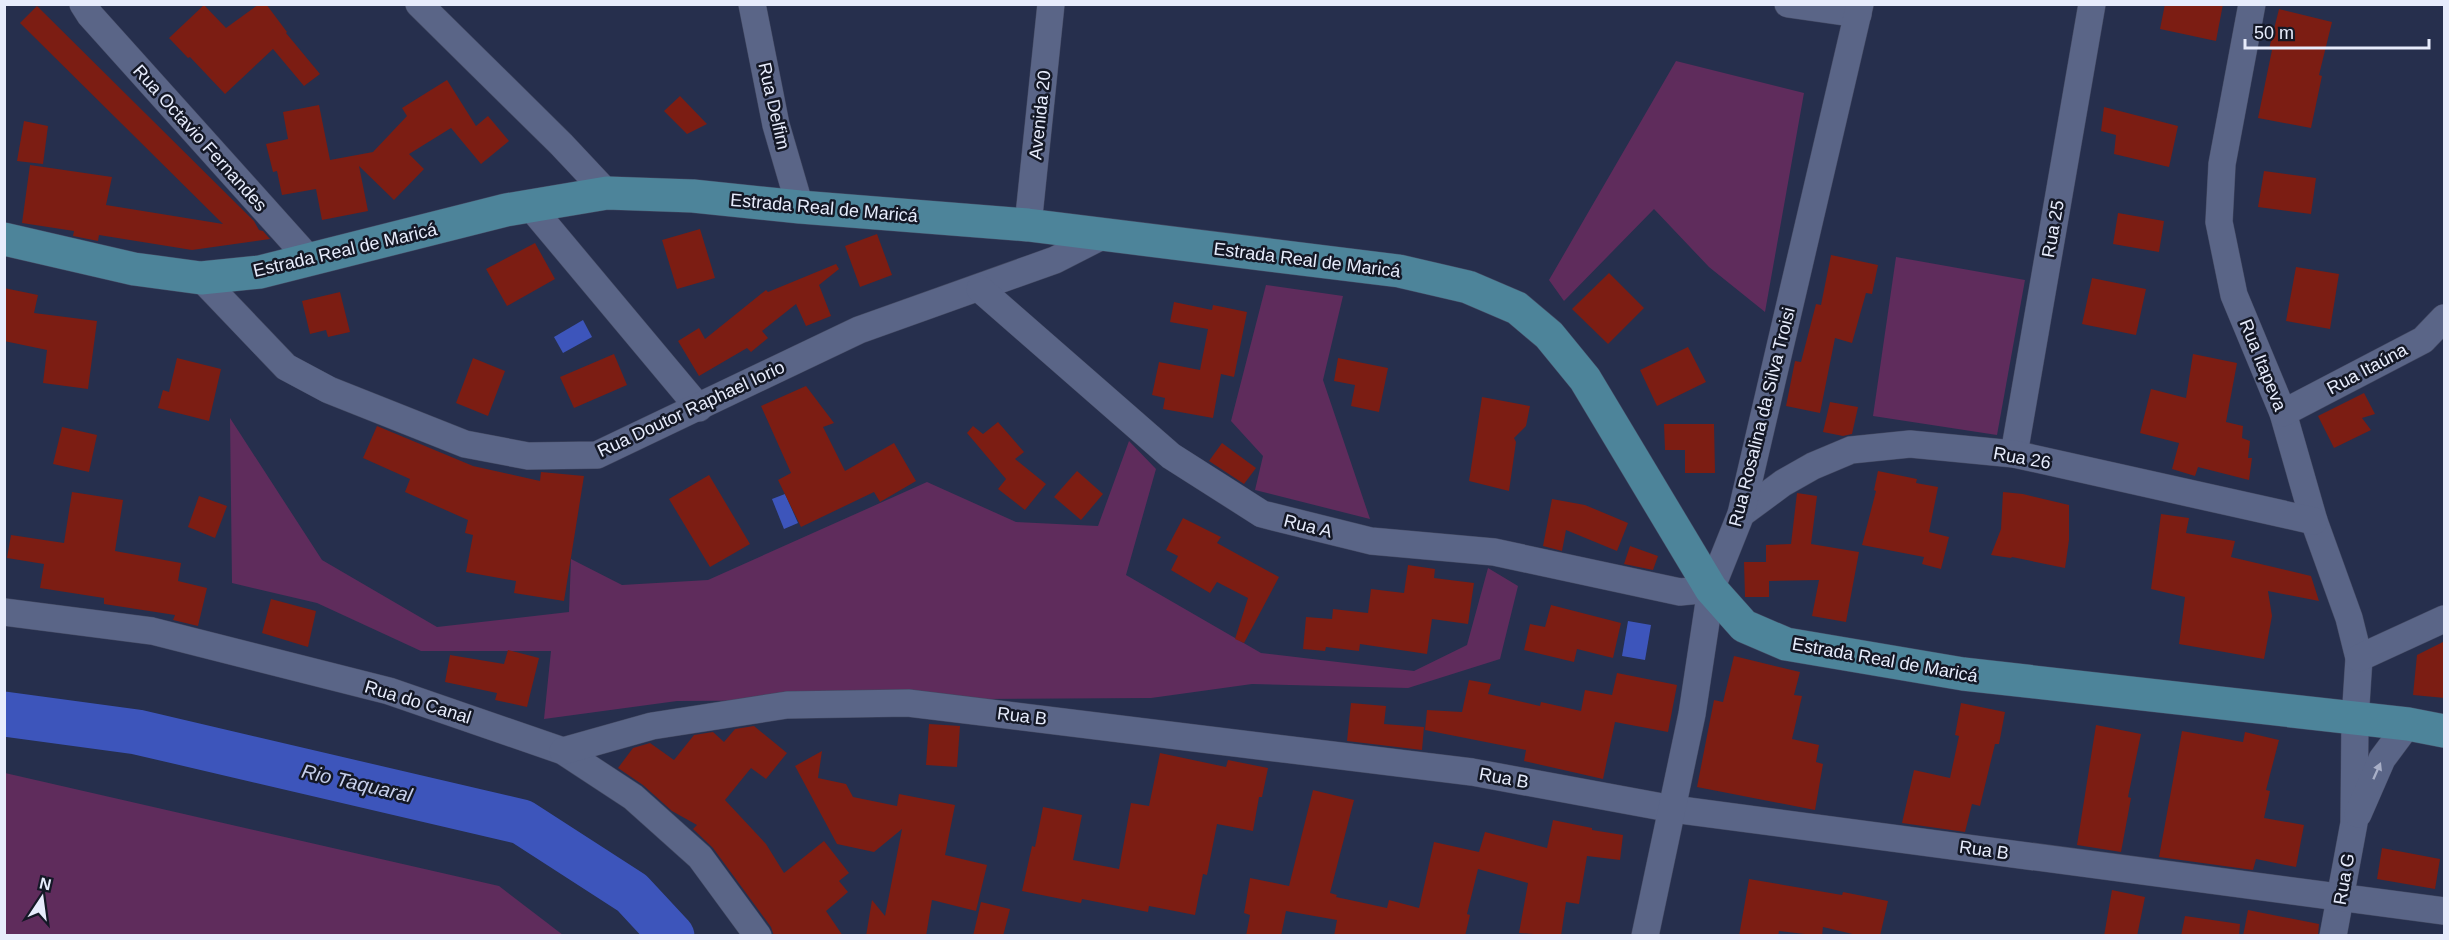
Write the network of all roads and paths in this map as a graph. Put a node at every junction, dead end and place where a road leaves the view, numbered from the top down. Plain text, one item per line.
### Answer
1 (419, 4) edge
2 (752, 4) edge
3 (1051, 4) edge
4 (1788, 4) edge
5 (2092, 4) edge
6 (2252, 4) edge
7 (1859, 9) edge
8 (86, 10) edge
9 (607, 193) junction
10 (530, 206) junction
11 (800, 207) junction
12 (1028, 225) junction
13 (1104, 236) junction
14 (4, 240) edge
15 (311, 261) junction
16 (201, 278) junction
17 (980, 289) junction
18 (2445, 318) edge
19 (699, 408) junction
20 (2283, 413) junction
21 (2014, 454) junction
22 (1741, 514) junction
23 (2314, 521) junction
24 (1711, 589) junction
25 (4, 612) edge
26 (2445, 620) edge
27 (2360, 658) junction
28 (2355, 720) junction
29 (2408, 724) junction
30 (2445, 731) edge
31 (563, 751) junction
32 (1673, 809) junction
33 (2354, 823) junction
34 (2341, 897) junction
35 (2445, 911) edge
36 (758, 936) edge
37 (1645, 936) edge
38 (2333, 936) edge

1 - 9 street
2 - 11 street, Rua Delfim
3 - 12 street, Avenida 20
4 - 7 street
5 - 21 street, Rua 25
6 - 20 street, Rua Itapeva
7 - 22 street, Rua Rosalina da Silva Troisi
8 - 15 street, Rua Octavio Fernandes
9 - 10 main road, Estrada Real de Maricá
9 - 11 main road, Estrada Real de Maricá
10 - 15 main road, Estrada Real de Maricá
10 - 19 street
11 - 12 main road, Estrada Real de Maricá
12 - 13 main road, Estrada Real de Maricá
13 - 17 street, Rua Doutor Raphael Iorio
13 - 24 main road, Estrada Real de Maricá
14 - 16 main road, Estrada Real de Maricá
15 - 16 main road, Estrada Real de Maricá
16 - 19 street, Rua Doutor Raphael Iorio
17 - 19 street, Rua Doutor Raphael Iorio
17 - 24 street, Rua A
18 - 20 street, Rua Itaúna
20 - 23 street, Rua Itapeva
21 - 22 street, Rua 26
21 - 23 street, Rua 26
22 - 24 street, Rua Rosalina da Silva Troisi
23 - 27 street, Rua Itapeva
24 - 28 main road, Estrada Real de Maricá
24 - 32 street, Rua Rosalina da Silva Troisi
25 - 31 street, Rua do Canal
26 - 27 street
27 - 28 street, Rua Itapeva
28 - 29 main road, Estrada Real de Maricá
28 - 33 street, Rua G
29 - 30 main road, Estrada Real de Maricá
33 -> 29 street, Rua G
31 - 32 street, Rua B
31 - 36 street, Rua do Canal
32 - 34 street, Rua B
32 - 37 street, Rua Rosalina da Silva Troisi
33 - 34 street, Rua G
34 - 35 street, Rua B
34 - 38 street, Rua G

